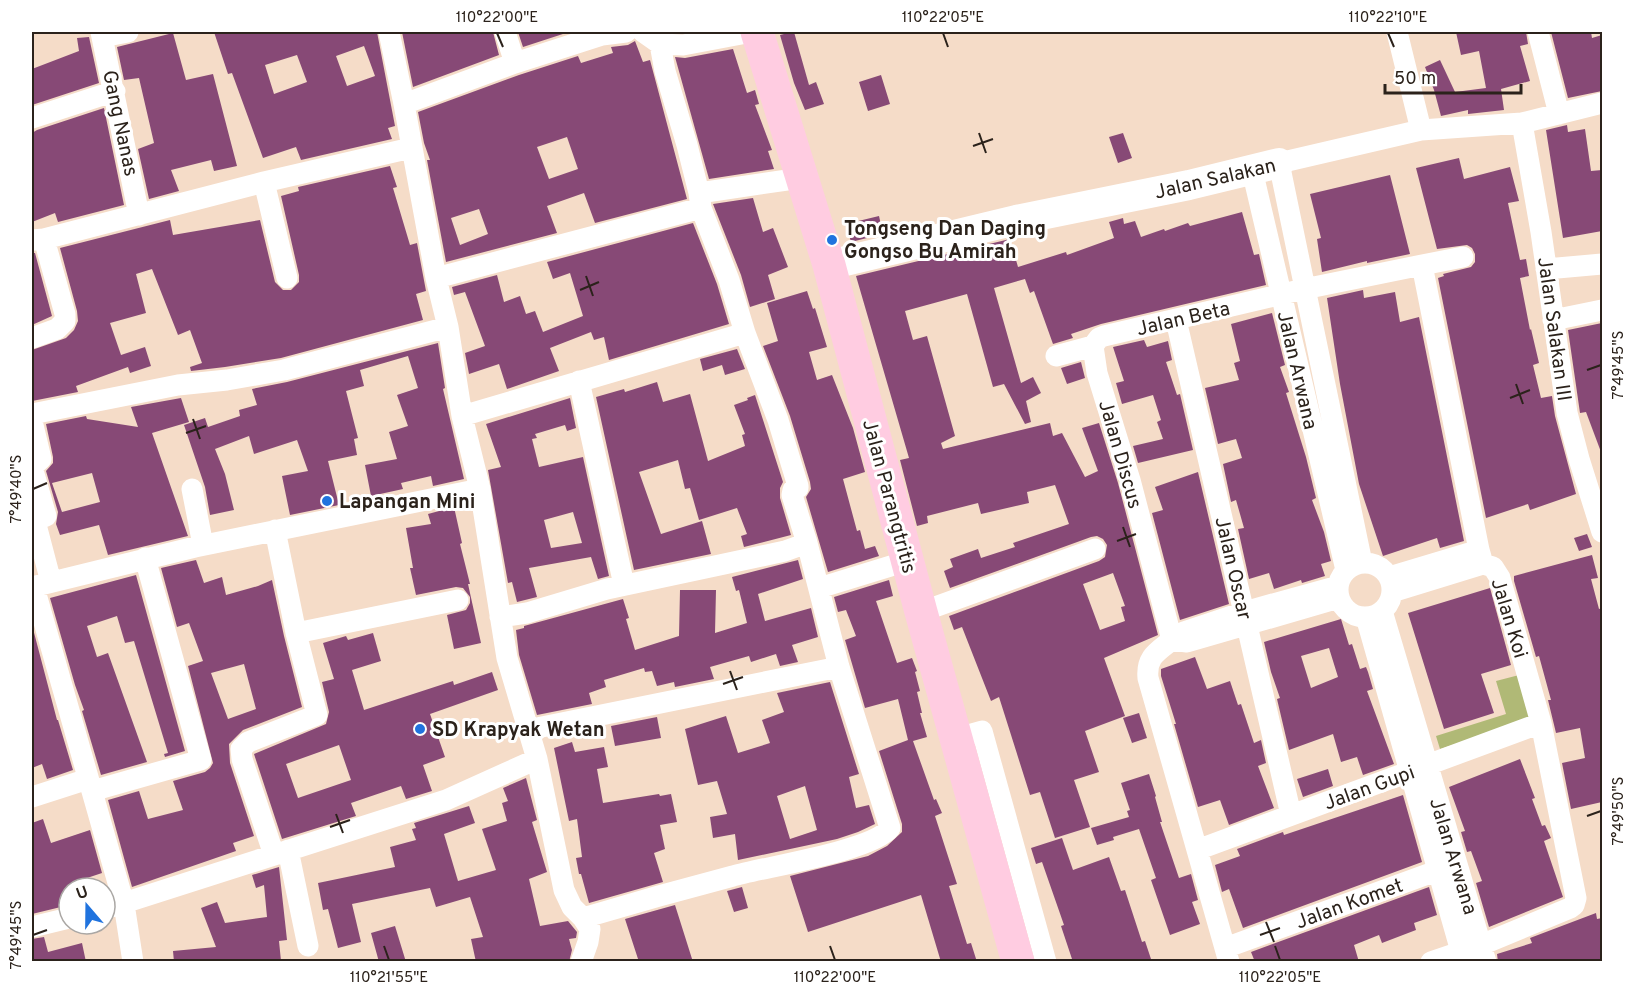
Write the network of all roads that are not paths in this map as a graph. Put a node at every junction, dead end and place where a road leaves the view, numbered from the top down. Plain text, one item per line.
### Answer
1 (128, 32) edge
2 (389, 32) edge
3 (505, 32) edge
4 (626, 32) edge
5 (643, 32) edge
6 (754, 32) edge
7 (1397, 32) edge
8 (1538, 32) edge
9 (101, 34) edge
10 (660, 45) junction
11 (515, 63) junction
12 (115, 92) junction
13 (1602, 103) edge
14 (404, 104) junction
15 (1559, 114) junction
16 (32, 118) edge
17 (1522, 123) junction
18 (1421, 130) junction
19 (411, 148) junction
20 (1266, 167) junction
21 (801, 178) junction
22 (264, 182) junction
23 (700, 201) junction
24 (139, 215) junction
25 (38, 239) edge
26 (1463, 257) dead end
27 (1602, 264) edge
28 (829, 265) junction
29 (1422, 265) junction
30 (1546, 269) junction
31 (287, 278) dead end
32 (436, 278) junction
33 (1304, 289) junction
34 (1281, 295) junction
35 (1602, 310) edge
36 (1176, 320) junction
37 (1552, 320) junction
38 (448, 327) junction
39 (744, 333) junction
40 (32, 338) edge
41 (1093, 346) junction
42 (1056, 356) dead end
43 (579, 381) junction
44 (32, 414) edge
45 (462, 416) junction
46 (32, 421) edge
47 (192, 489) dead end
48 (480, 489) junction
49 (1602, 528) edge
50 (275, 530) junction
51 (807, 543) junction
52 (203, 545) junction
53 (1095, 549) dead end
54 (1481, 557) junction
55 (145, 558) junction
56 (907, 561) junction
57 (1346, 580) junction
58 (1390, 584) junction
59 (624, 585) junction
60 (39, 586) edge
61 (819, 588) junction
62 (458, 600) dead end
63 (921, 612) junction
64 (1374, 614) junction
65 (500, 617) junction
66 (1246, 618) junction
67 (296, 633) junction
68 (1172, 640) junction
69 (839, 667) junction
70 (1541, 723) junction
71 (528, 730) junction
72 (957, 738) junction
73 (537, 759) junction
74 (1419, 769) junction
75 (90, 785) junction
76 (32, 798) edge
77 (1291, 816) junction
78 (1197, 850) junction
79 (281, 852) junction
80 (1440, 870) junction
81 (108, 876) edge
82 (117, 906) edge
83 (117, 916) edge
84 (583, 918) junction
85 (57, 921) edge
86 (32, 927) edge
87 (308, 946) dead end
88 (1227, 955) edge
89 (1473, 955) edge
90 (133, 962) edge
91 (581, 962) edge
92 (1018, 962) edge
93 (1046, 962) edge
94 (1431, 962) edge

1 - 9 street
2 - 14 street
3 - 11 street
4 - 11 street
5 - 10 street
6 - 10 street
6 - 21 main road, Jalan Parangtritis
7 - 18 street
8 - 15 street
9 - 12 street, Gang Nanas
10 - 23 street
11 - 14 street
12 - 16 street
12 - 24 street, Gang Nanas
13 - 15 street, Jalan Salakan
14 - 19 street
15 - 17 street, Jalan Salakan
17 - 18 street, Jalan Salakan
17 - 30 street, Jalan Salakan III
18 - 20 street, Jalan Salakan
19 - 22 street
19 - 32 street
20 - 28 street, Jalan Salakan
20 - 33 street, Jalan Arwana
20 - 34 street, Jalan Arwana
21 - 23 street
21 - 28 main road, Jalan Parangtritis
22 - 24 street
22 - 31 street
23 - 32 street
23 - 39 street
24 - 25 street
25 - 40 street
26 - 29 street
27 - 30 street
28 - 56 main road, Jalan Parangtritis
29 - 33 street
29 - 54 street, Jalan Koi
30 - 37 street, Jalan Salakan III
32 - 38 street
33 - 34 street, Jalan Beta
33 - 57 street, Jalan Arwana
34 - 36 street, Jalan Beta
34 - 57 street, Jalan Arwana
35 - 37 street
36 - 41 street, Jalan Beta
36 - 66 street, Jalan Oscar
37 - 49 street, Jalan Salakan III
38 - 44 street
38 - 45 street
39 - 43 street
39 - 51 street
41 - 42 street, Jalan Beta
41 - 68 street, Jalan Discus
43 - 45 street
43 - 59 street
45 - 48 street
46 - 60 street
47 - 52 street
48 - 50 street
48 - 65 street
50 - 52 street
50 - 67 street
51 - 59 street
51 - 61 street
52 - 55 street
53 - 63 street
54 - 58 street
54 - 70 street, Jalan Koi
55 - 60 street
55 - 75 street
56 - 61 street
56 - 63 main road, Jalan Parangtritis
57 - 58 street
57 - 64 street
57 - 66 street
58 - 64 street
59 - 65 street
60 - 75 street
61 - 69 street
62 - 67 street
63 - 72 main road, Jalan Parangtritis
64 - 74 street, Jalan Arwana
65 - 71 street
66 - 68 street
66 - 77 street, Jalan Oscar
67 - 79 street
68 - 78 street
69 - 71 street
69 - 84 street
70 - 74 street, Jalan Gupi
70 - 89 street, Jalan Koi
71 - 73 street
72 - 92 main road, Jalan Parangtritis
72 - 93 street
73 - 79 street
73 - 84 street
74 - 77 street, Jalan Gupi
74 - 80 street, Jalan Arwana
74 - 89 street, Jalan Arwana
75 - 76 street
75 - 81 street
77 - 78 street, Jalan Gupi
78 - 88 street
79 - 82 street
79 - 87 street
80 - 88 street, Jalan Komet
80 - 89 street, Jalan Arwana
83 - 90 street
84 - 91 street
85 - 86 street
89 - 94 street, Jalan Koi

